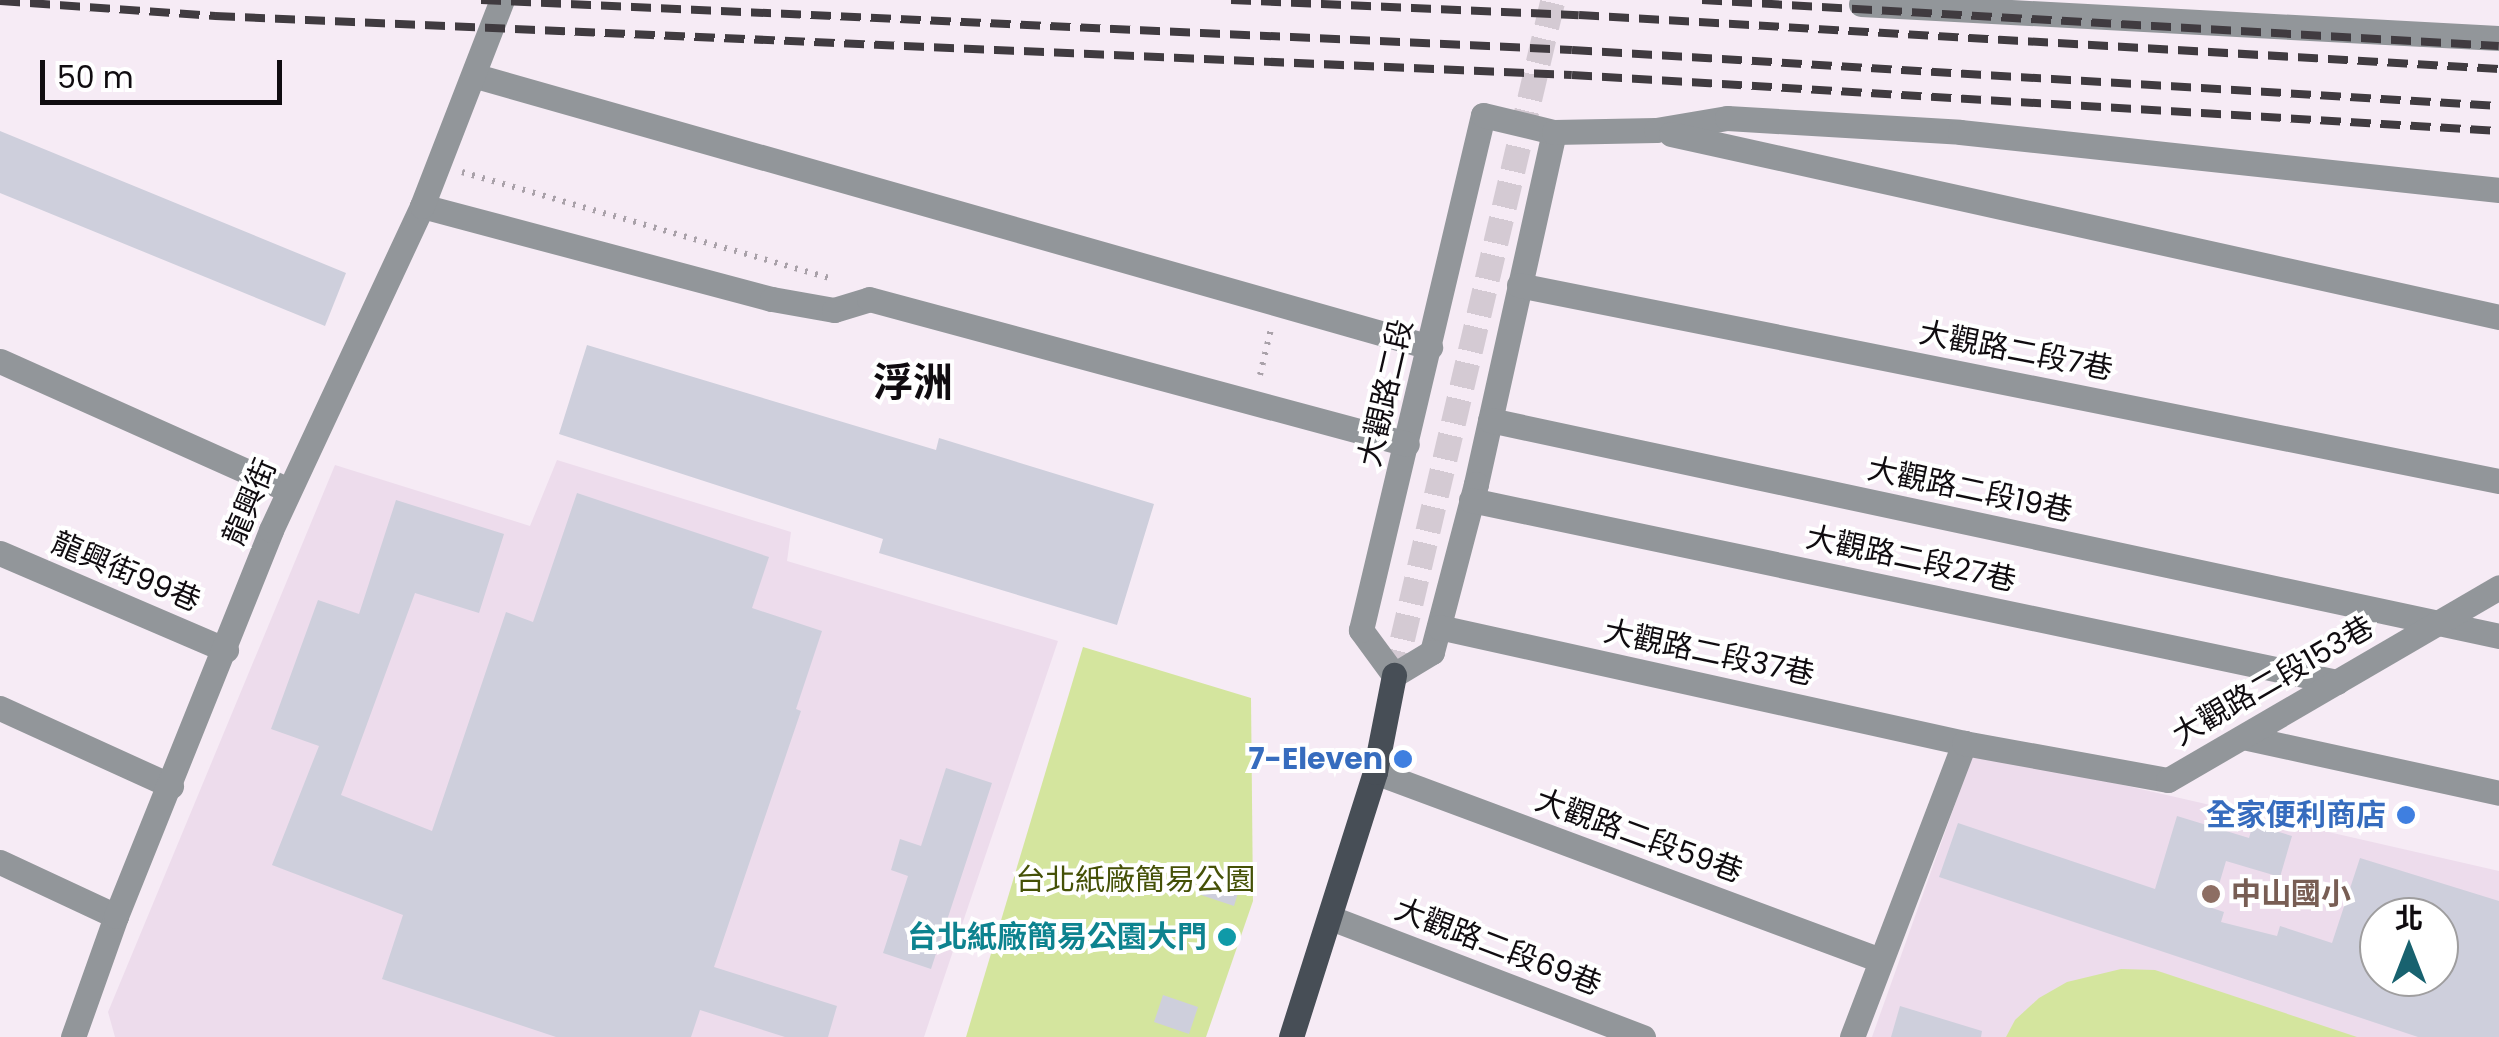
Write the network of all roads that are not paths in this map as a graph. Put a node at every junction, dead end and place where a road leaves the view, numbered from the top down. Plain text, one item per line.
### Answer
1 (502, 0) edge
2 (1862, 4) dead end
3 (2499, 38) edge
4 (476, 76) junction
5 (1656, 130) junction
6 (1554, 132) junction
7 (2499, 190) edge
8 (422, 206) junction
9 (1520, 285) junction
10 (2499, 317) edge
11 (1430, 347) junction
12 (0, 360) edge
13 (1490, 420) junction
14 (1407, 444) junction
15 (2499, 480) edge
16 (289, 490) junction
17 (1471, 500) junction
18 (0, 552) edge
19 (2499, 587) edge
20 (2437, 623) junction
21 (1439, 627) junction
22 (2499, 636) edge
23 (226, 650) junction
24 (1394, 674) junction
25 (2337, 682) junction
26 (0, 708) edge
27 (2243, 737) junction
28 (1964, 743) junction
29 (1375, 772) junction
30 (171, 786) junction
31 (2499, 793) edge
32 (0, 862) edge
33 (116, 916) junction
34 (1331, 918) junction
35 (1880, 960) junction
36 (73, 1037) edge
37 (1291, 1037) edge
38 (1642, 1037) edge
39 (1852, 1037) edge

1 - 4 street, 龍興街
2 - 3 street
4 - 8 street, 龍興街
4 - 11 street
5 - 6 street
5 - 7 street
5 - 10 street
6 - 9 street
6 - 11 street, 大觀路二段
8 - 14 street
8 - 16 street, 龍興街
9 - 13 street
9 - 15 street, 大觀路二段7巷
11 - 14 street, 大觀路二段
12 - 16 street
13 - 17 street
13 - 20 street, 大觀路二段19巷
14 - 24 street, 大觀路二段
16 - 23 street, 龍興街
17 - 21 street
17 - 25 street, 大觀路二段27巷
18 - 23 street, 龍興街99巷
19 - 20 street, 大觀路二段153巷
20 - 22 street, 大觀路二段19巷
20 - 25 street, 大觀路二段153巷
21 - 24 street
21 - 28 street, 大觀路二段37巷
23 - 30 street, 龍興街
24 - 29 main road
25 - 27 street, 大觀路二段153巷
26 - 30 street
27 - 28 street, 大觀路二段153巷
27 - 31 street
28 - 35 street
29 - 34 main road
29 - 35 street, 大觀路二段59巷
30 - 33 street, 龍興街
32 - 33 street
33 - 36 street, 龍興街
34 - 37 main road
34 - 38 street, 大觀路二段69巷
35 - 39 street

